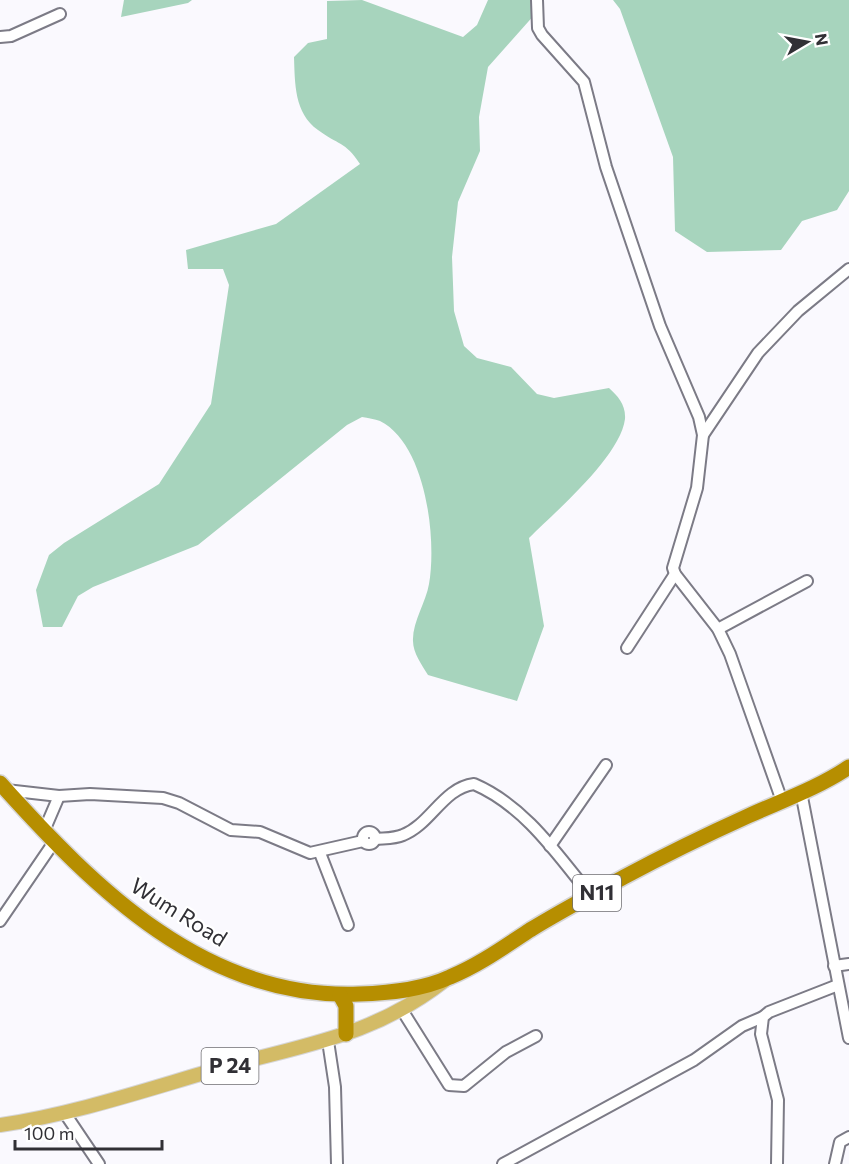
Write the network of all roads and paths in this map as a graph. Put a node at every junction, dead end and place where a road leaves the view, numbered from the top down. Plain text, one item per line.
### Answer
1 (537, 0) edge
2 (60, 14) dead end
3 (0, 37) edge
4 (849, 269) edge
5 (703, 435) junction
6 (675, 574) junction
7 (807, 581) dead end
8 (718, 629) junction
9 (627, 648) dead end
10 (606, 765) dead end
11 (849, 767) edge
12 (3, 786) edge
13 (801, 792) junction
14 (60, 796) junction
15 (782, 801) junction
16 (49, 837) junction
17 (550, 846) junction
18 (320, 853) junction
19 (591, 896) junction
20 (0, 921) edge
21 (348, 924) dead end
22 (849, 964) edge
23 (834, 966) junction
24 (448, 978) junction
25 (838, 985) junction
26 (340, 995) junction
27 (402, 1010) junction
28 (763, 1017) junction
29 (346, 1034) junction
30 (537, 1035) dead end
31 (849, 1038) edge
32 (328, 1041) junction
33 (64, 1112) junction
34 (0, 1125) edge
35 (849, 1137) edge
36 (99, 1164) edge
37 (337, 1164) edge
38 (503, 1164) edge
39 (777, 1164) edge
40 (835, 1164) edge

1 - 5 street
2 - 3 street
4 - 5 street
5 - 6 street
6 - 8 street
6 - 9 street
7 - 8 street
8 - 15 street
10 - 17 street
11 - 13 highway, N11
12 - 14 street
12 - 16 highway, Wum Road / N11
13 - 15 highway, N11
13 - 23 street
14 - 16 street
14 - 18 street
15 - 19 highway, N11
16 - 20 street
16 - 26 highway, Wum Road / N11
17 - 18 street
17 - 19 street
18 - 21 street
19 - 24 highway, N11
22 - 23 street
23 - 25 street
24 - 26 highway, N11
24 - 27 main road, P 24
25 - 28 street
25 - 31 street
26 - 29 highway
27 - 29 main road, P 24
27 - 30 street
28 - 38 street
28 - 39 street
29 - 32 main road, P 24
32 - 33 main road, P 24
32 - 37 street
33 - 34 main road, P 24
33 - 36 street
35 - 40 street

